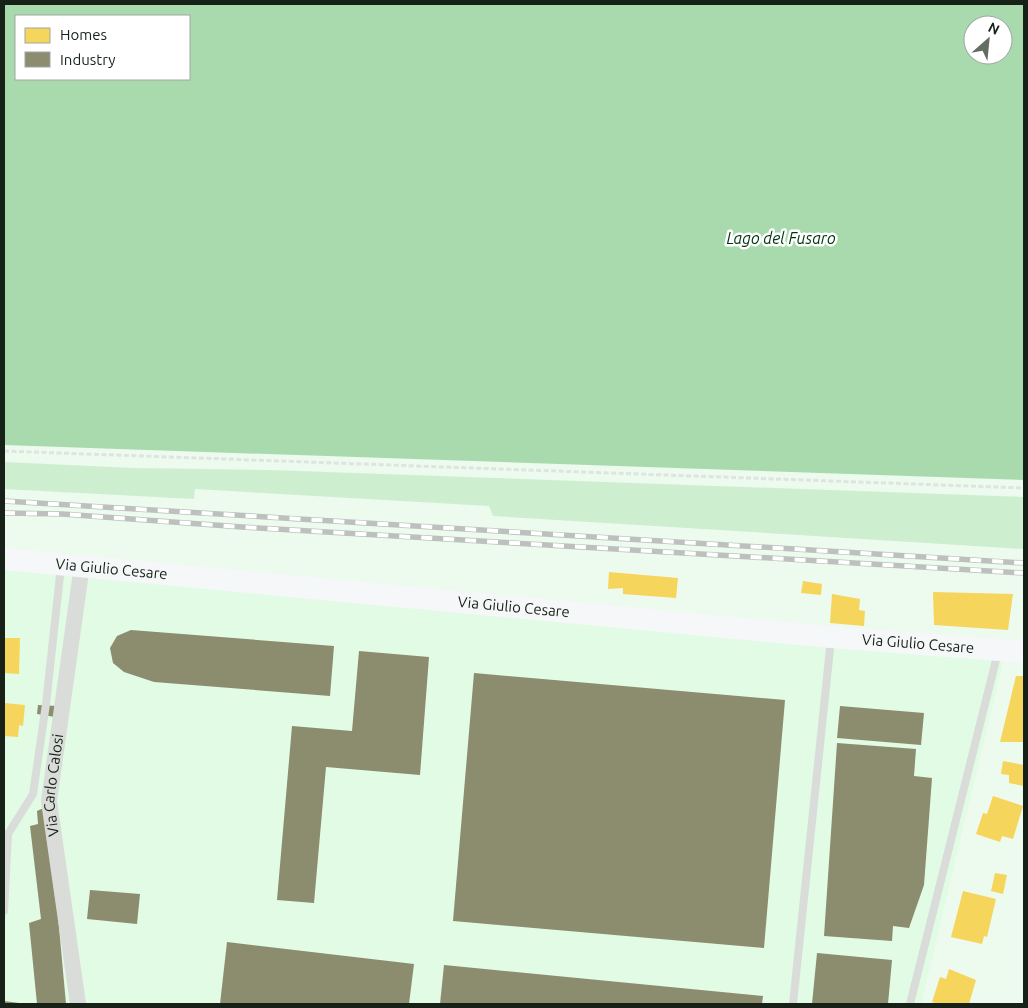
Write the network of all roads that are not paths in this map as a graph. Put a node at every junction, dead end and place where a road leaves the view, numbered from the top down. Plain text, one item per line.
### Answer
1 (4, 559) edge
2 (72, 564) junction
3 (831, 637) junction
4 (998, 650) junction
5 (1024, 652) edge
6 (4, 911) edge
7 (78, 1004) edge
8 (793, 1004) edge
9 (910, 1004) edge

1 - 2 street, Via Giulio Cesare
2 - 3 street, Via Giulio Cesare
2 - 6 lane
2 - 7 street, Via Carlo Calosi
3 - 4 street, Via Giulio Cesare
3 - 8 lane
4 - 5 street, Via Giulio Cesare
4 - 9 lane

